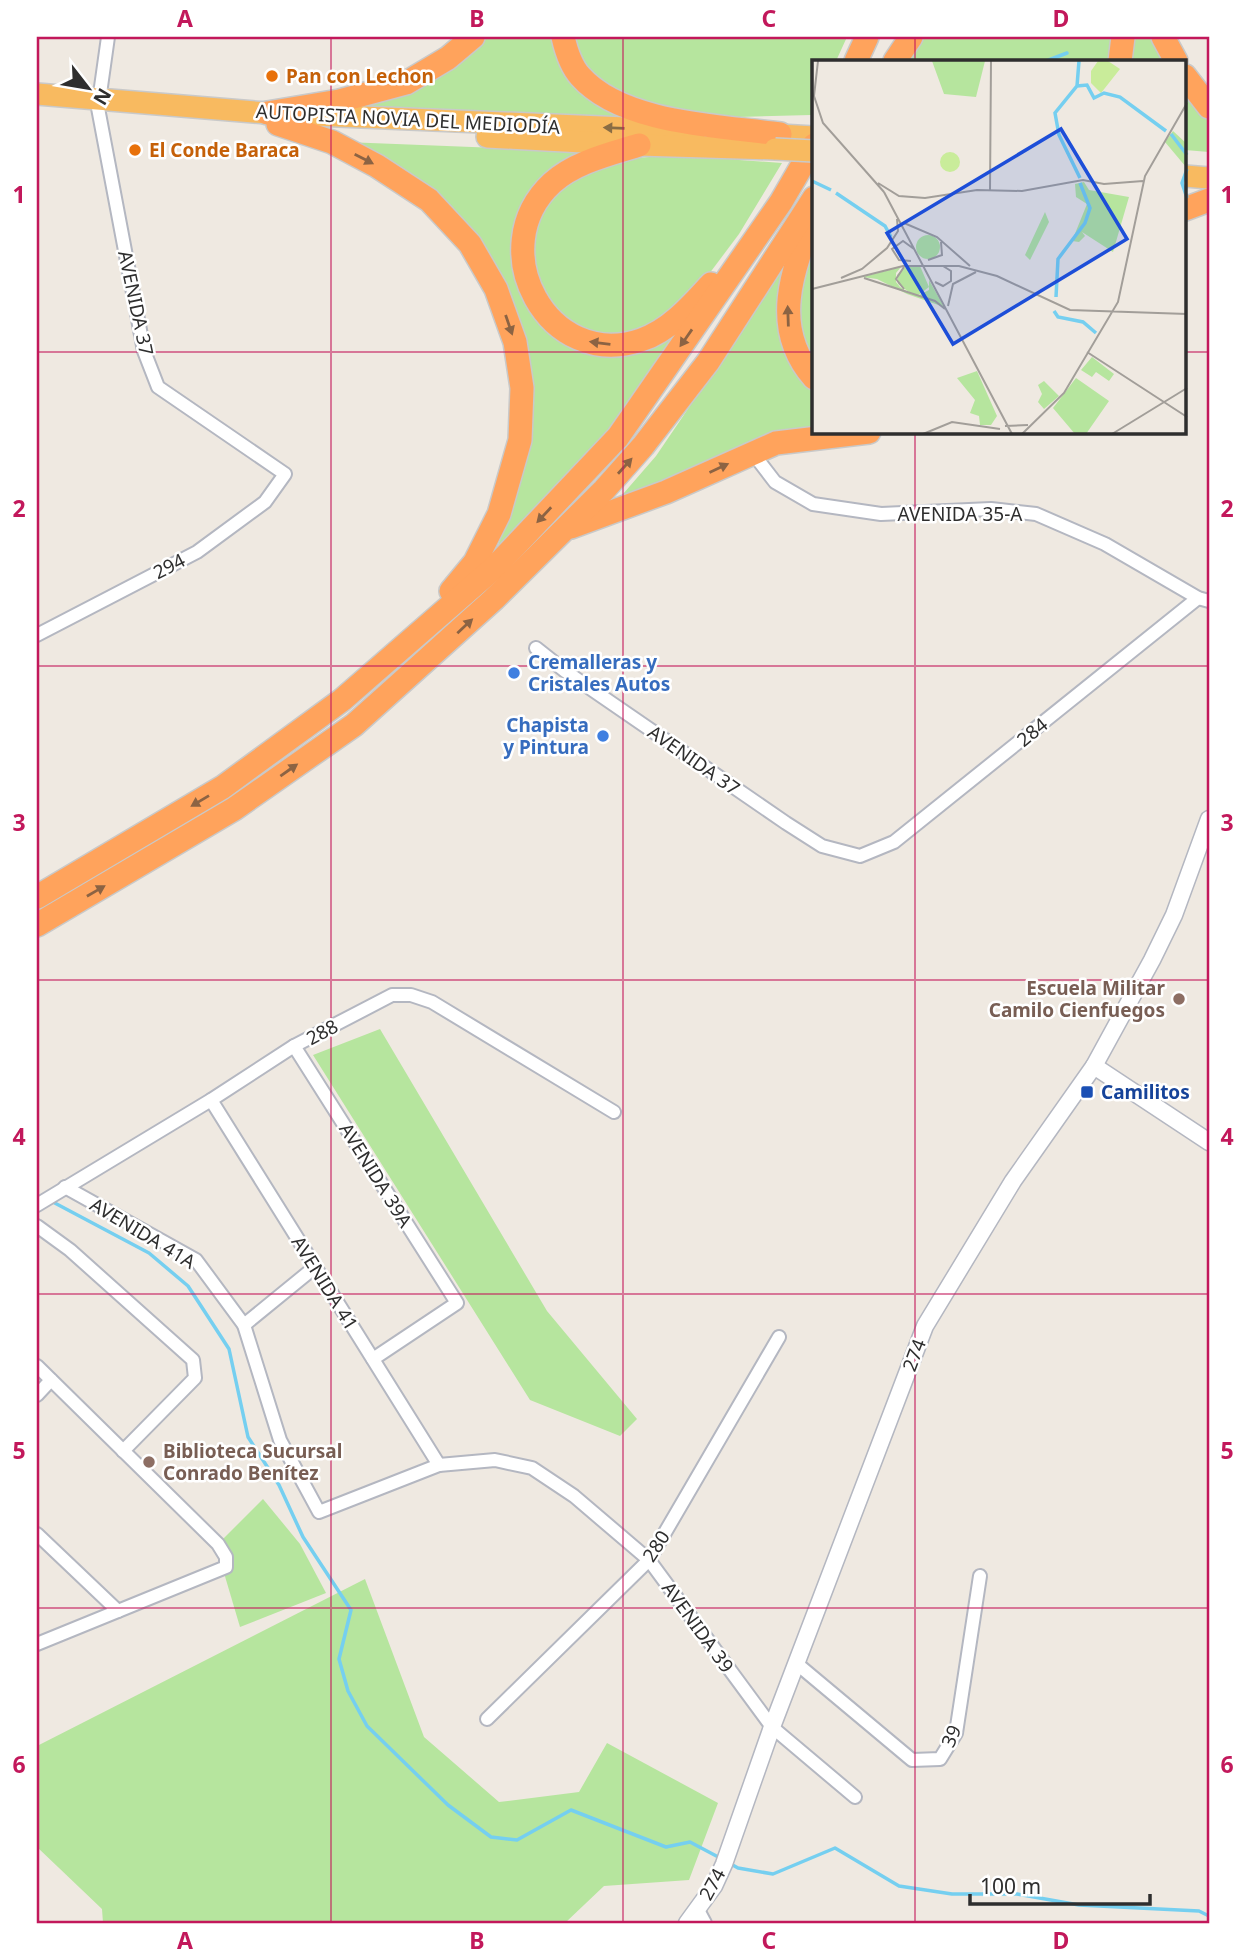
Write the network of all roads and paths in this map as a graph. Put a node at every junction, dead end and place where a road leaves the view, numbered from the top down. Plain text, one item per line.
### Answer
1 (108, 37) edge
2 (473, 37) edge
3 (563, 37) edge
4 (861, 37) edge
5 (867, 37) edge
6 (896, 37) edge
7 (911, 37) edge
8 (1123, 37) edge
9 (1163, 37) edge
10 (854, 60) edge
11 (855, 60) edge
12 (885, 60) edge
13 (896, 60) edge
14 (1120, 60) edge
15 (1174, 60) edge
16 (1186, 77) edge
17 (37, 94) edge
18 (98, 102) junction
19 (37, 105) edge
20 (1209, 107) edge
21 (272, 119) junction
22 (812, 137) edge
23 (778, 141) junction
24 (639, 145) junction
25 (812, 148) edge
26 (812, 150) edge
27 (1186, 163) edge
28 (1209, 165) edge
29 (1186, 176) edge
30 (1209, 178) edge
31 (1209, 200) edge
32 (812, 201) edge
33 (781, 202) junction
34 (1186, 209) edge
35 (812, 222) edge
36 (812, 375) edge
37 (852, 434) edge
38 (752, 452) junction
39 (285, 474) joint
40 (565, 529) junction
41 (1204, 600) edge
42 (37, 635) edge
43 (536, 648) dead end
44 (342, 700) junction
45 (1209, 819) edge
46 (860, 856) joint
47 (37, 897) edge
48 (37, 925) edge
49 (295, 1046) junction
50 (1094, 1066) junction
51 (211, 1100) junction
52 (614, 1112) dead end
53 (1209, 1142) edge
54 (65, 1187) junction
55 (37, 1205) edge
56 (37, 1226) edge
57 (315, 1267) junction
58 (244, 1325) junction
59 (779, 1337) dead end
60 (373, 1359) junction
61 (37, 1366) edge
62 (51, 1380) junction
63 (37, 1395) edge
64 (123, 1451) junction
65 (439, 1465) junction
66 (37, 1534) edge
67 (649, 1560) junction
68 (980, 1577) dead end
69 (118, 1611) junction
70 (37, 1644) edge
71 (796, 1663) junction
72 (487, 1719) dead end
73 (772, 1727) junction
74 (855, 1797) dead end
75 (701, 1916) edge
76 (687, 1923) edge

1 - 18 street, AVENIDA 37
2 - 21 highway
3 - 23 highway
4 - 10 highway
5 - 11 highway
6 - 12 highway
7 - 13 highway
8 - 14 highway
9 - 15 highway
16 - 20 highway
17 - 18 highway, AUTOPISTA NOVIA DEL MEDIODÍA
18 - 19 highway, AUTOPISTA NOVIA DEL MEDIODÍA
18 - 21 highway, AUTOPISTA NOVIA DEL MEDIODÍA
18 - 39 street, AVENIDA 37
23 -> 21 highway, AUTOPISTA NOVIA DEL MEDIODÍA
21 - 24 highway, AUTOPISTA NOVIA DEL MEDIODÍA
21 -> 44 highway
22 - 23 highway
23 - 24 highway, AUTOPISTA NOVIA DEL MEDIODÍA
23 - 26 highway, bridge
33 -> 24 highway
25 - 33 highway
27 - 28 highway
29 - 30 highway
31 - 34 highway
40 -> 32 highway
33 -> 44 highway
36 -> 35 highway
37 - 38 highway
40 -> 38 highway
38 - 41 street, AVENIDA 35-A
39 - 42 street, 294
48 -> 40 highway
41 - 46 street, 284
43 - 46 street, AVENIDA 37
44 -> 47 highway
45 - 50 street, 274
49 - 51 street, 288
49 - 52 street, 288
49 - 60 street, AVENIDA 39A
50 - 53 street
50 - 71 street, 274
51 - 54 street, 288
51 - 57 street, AVENIDA 41
54 - 55 street, 288
54 - 58 street, AVENIDA 41A
56 - 64 street
57 - 58 street
57 - 60 street, AVENIDA 41
58 - 65 street, AVENIDA 41A
59 - 67 street, 280
60 - 65 street, AVENIDA 41
61 - 62 street
62 - 63 street
62 - 64 street
64 - 69 street
65 - 67 street, AVENIDA 39
66 - 69 street
67 - 72 street, 280
67 - 73 street, AVENIDA 39
68 - 71 street, 39
69 - 70 street
71 - 73 street, 274
73 - 74 street, AVENIDA 39
73 - 75 street, 274
75 - 76 street, 274

